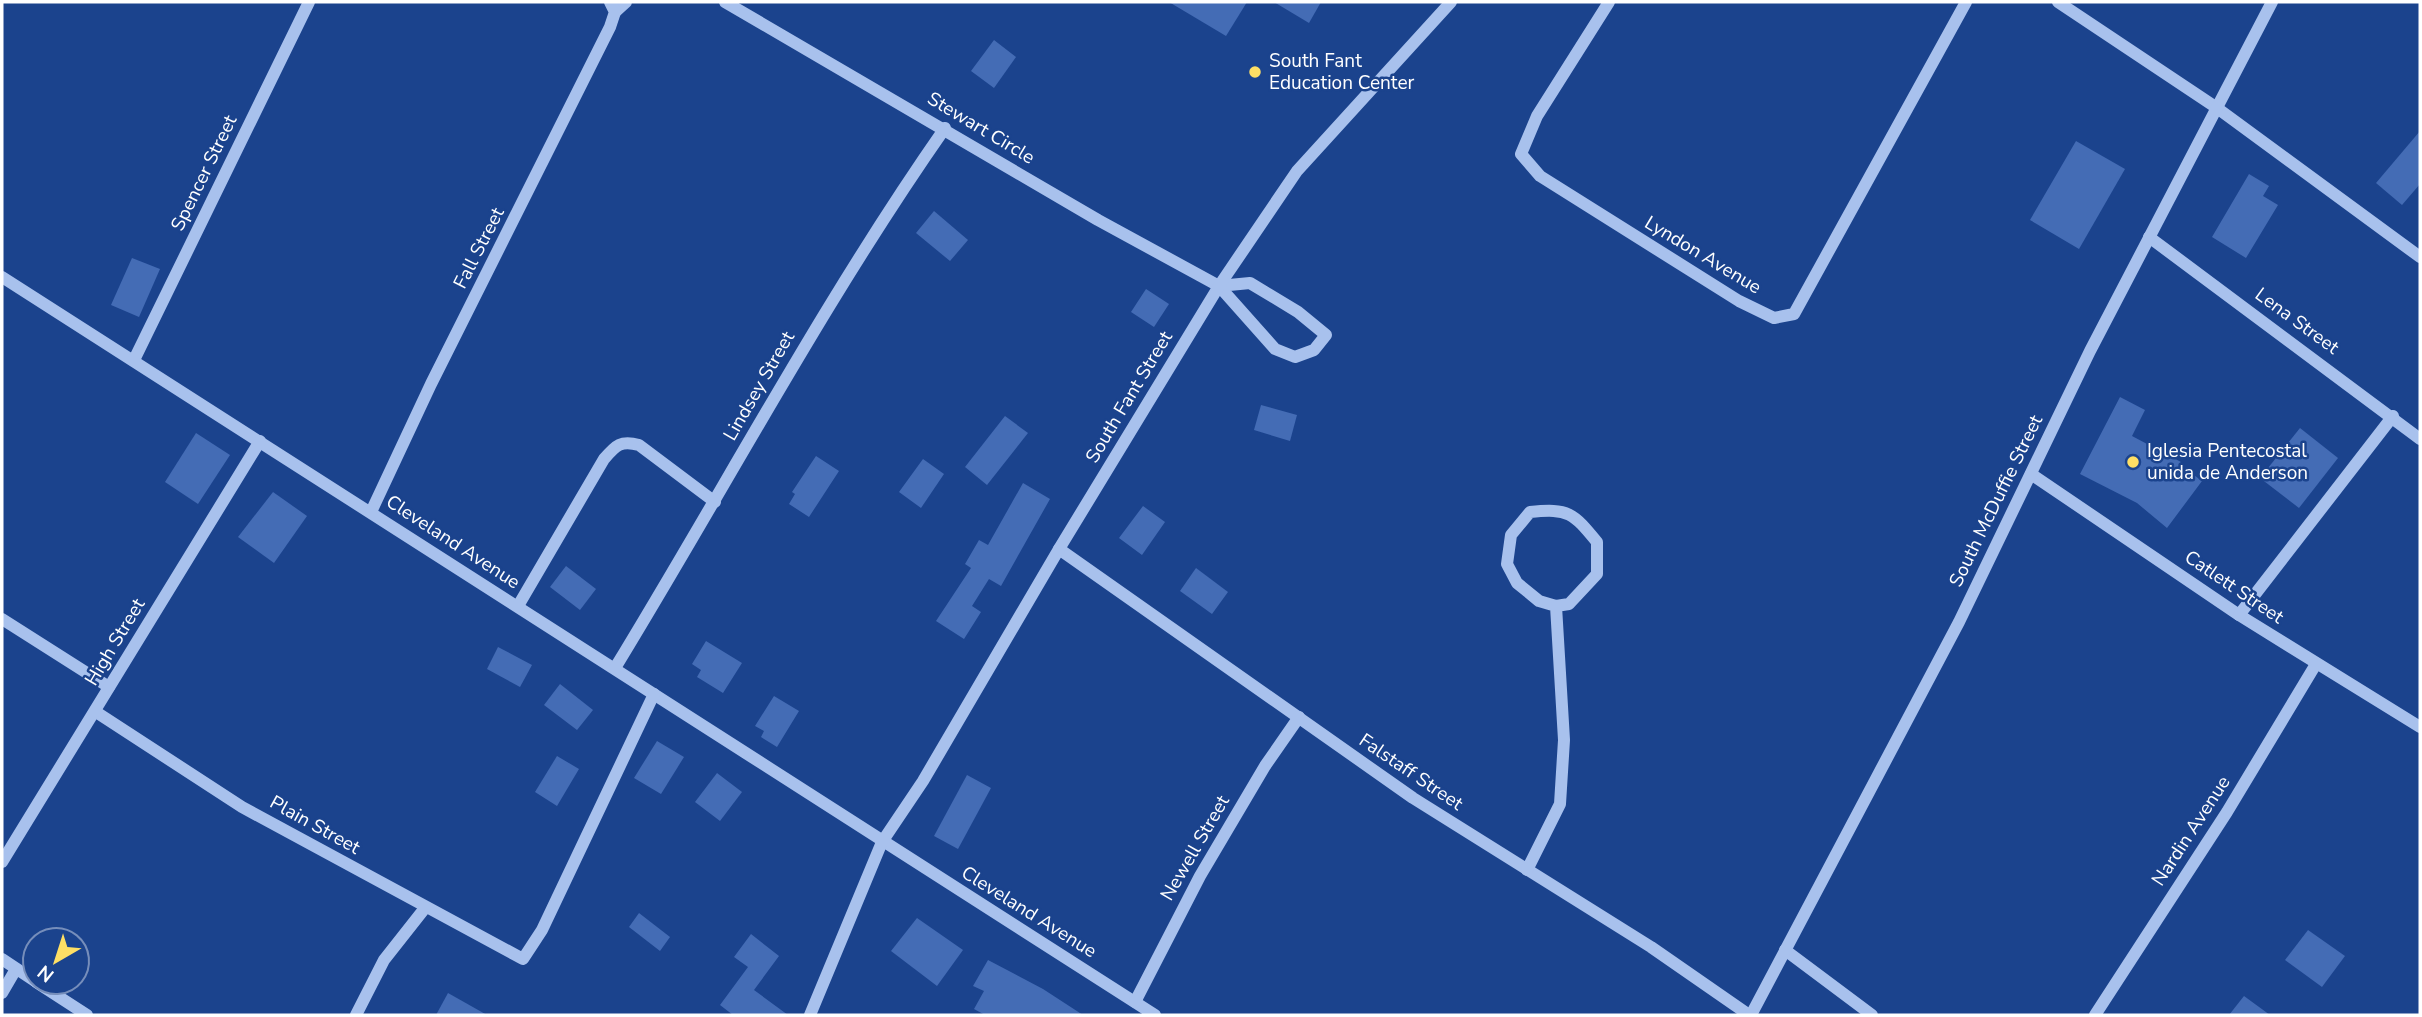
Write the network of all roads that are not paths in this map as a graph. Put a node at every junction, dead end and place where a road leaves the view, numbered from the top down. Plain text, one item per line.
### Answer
1 (309, 2) edge
2 (626, 2) edge
3 (725, 2) edge
4 (1451, 2) edge
5 (1609, 2) edge
6 (1966, 2) edge
7 (2058, 2) edge
8 (2272, 2) edge
9 (612, 7) edge
10 (2217, 108) junction
11 (945, 128) junction
12 (2149, 237) junction
13 (2420, 257) edge
14 (2, 277) edge
15 (1219, 286) junction
16 (134, 360) junction
17 (2393, 416) junction
18 (2420, 439) edge
19 (260, 442) junction
20 (2031, 474) junction
21 (715, 502) junction
22 (371, 512) junction
23 (1059, 549) junction
24 (518, 606) junction
25 (1556, 606) junction
26 (2239, 615) junction
27 (2, 619) edge
28 (2316, 664) junction
29 (615, 668) junction
30 (109, 687) junction
31 (654, 694) junction
32 (96, 712) junction
33 (1299, 717) junction
34 (2420, 727) edge
35 (881, 842) junction
36 (2, 862) edge
37 (1527, 870) junction
38 (425, 908) junction
39 (1785, 950) junction
40 (2, 959) edge
41 (16, 969) junction
42 (21, 972) edge
43 (2, 993) edge
44 (58, 996) edge
45 (1135, 1002) junction
46 (87, 1015) edge
47 (356, 1015) edge
48 (810, 1015) edge
49 (1155, 1015) edge
50 (1750, 1015) edge
51 (1872, 1015) edge
52 (2095, 1015) edge

1 - 16 street, Spencer Street
2 - 9 street
3 - 11 street, Stewart Circle
4 - 15 street, South Fant Street
5 - 6 street, Lyndon Avenue
7 - 10 street
8 - 10 street, South McDuffie Street
9 - 22 street, Fall Street
10 - 12 street, South McDuffie Street
10 - 13 street
11 - 15 street, Stewart Circle
11 - 21 street, Lindsey Street
12 - 17 street, Lena Street
12 - 20 street, South McDuffie Street
14 - 16 street, Cleveland Avenue
15 - 15 street, Stewart Circle
15 - 23 street, South Fant Street
16 - 19 street, Cleveland Avenue
17 - 18 street, Lena Street
17 - 26 street
19 - 22 street, Cleveland Avenue
19 - 30 street, High Street
20 - 26 street, Catlett Street
20 - 39 street, South McDuffie Street
21 - 24 street
21 - 29 street, Lindsey Street
22 - 24 street, Cleveland Avenue
23 - 33 street, Falstaff Street
23 - 35 street, South Fant Street
24 - 29 street, Cleveland Avenue
25 - 25 street
25 - 37 street
26 - 28 street, Catlett Street
27 - 30 street
28 - 34 street, Catlett Street
28 - 52 street, Nardin Avenue
29 - 31 street, Cleveland Avenue
30 - 32 street, High Street
31 - 35 street, Cleveland Avenue
31 - 38 street, Plain Street
32 - 36 street, High Street
32 - 38 street, Plain Street
33 - 37 street, Falstaff Street
33 - 45 street, Newell Street
35 - 45 street, Cleveland Avenue
35 - 48 street
37 - 50 street, Falstaff Street
38 - 47 street
39 - 50 street, South McDuffie Street
39 - 51 street
40 - 41 street
41 - 42 street
41 - 43 street
44 - 46 street
45 - 49 street, Cleveland Avenue

